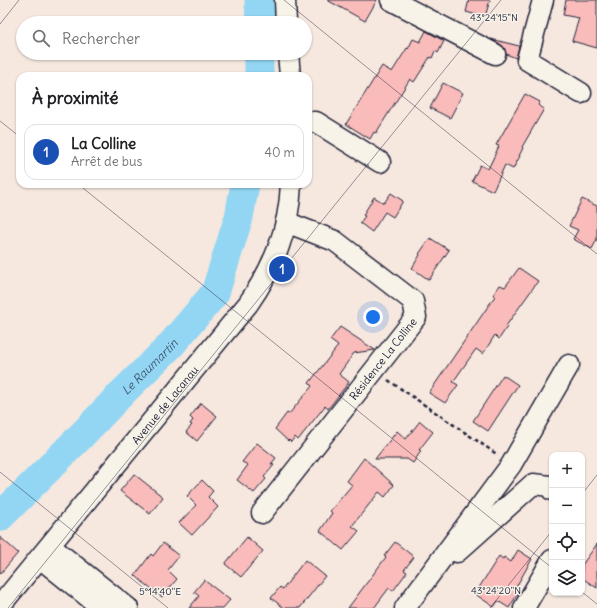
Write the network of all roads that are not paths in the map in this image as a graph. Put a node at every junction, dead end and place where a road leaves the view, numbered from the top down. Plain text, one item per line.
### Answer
1 (285, 0) edge
2 (391, 0) edge
3 (543, 0) edge
4 (286, 16) edge
5 (495, 54) dead end
6 (289, 60) edge
7 (290, 72) edge
8 (582, 93) dead end
9 (312, 122) edge
10 (380, 162) dead end
11 (291, 188) edge
12 (286, 222) junction
13 (569, 365) dead end
14 (551, 488) edge
15 (262, 513) dead end
16 (45, 552) junction
17 (549, 565) edge
18 (541, 579) junction
19 (426, 580) junction
20 (0, 606) edge
21 (102, 608) edge
22 (128, 608) edge
23 (405, 608) edge
24 (524, 608) edge
25 (538, 608) edge

1 - 4 street
2 - 5 street
3 - 8 street
6 - 7 street
9 - 10 street
11 - 12 street, Avenue de Lacanau
12 - 15 street, Résidence La Colline
12 - 16 street, Avenue de Lacanau
13 - 19 street
14 - 19 street
16 - 20 street, Avenue de Lacanau
16 - 21 street
16 - 22 street
17 - 18 street
18 - 24 street
18 - 25 street
19 - 23 street

